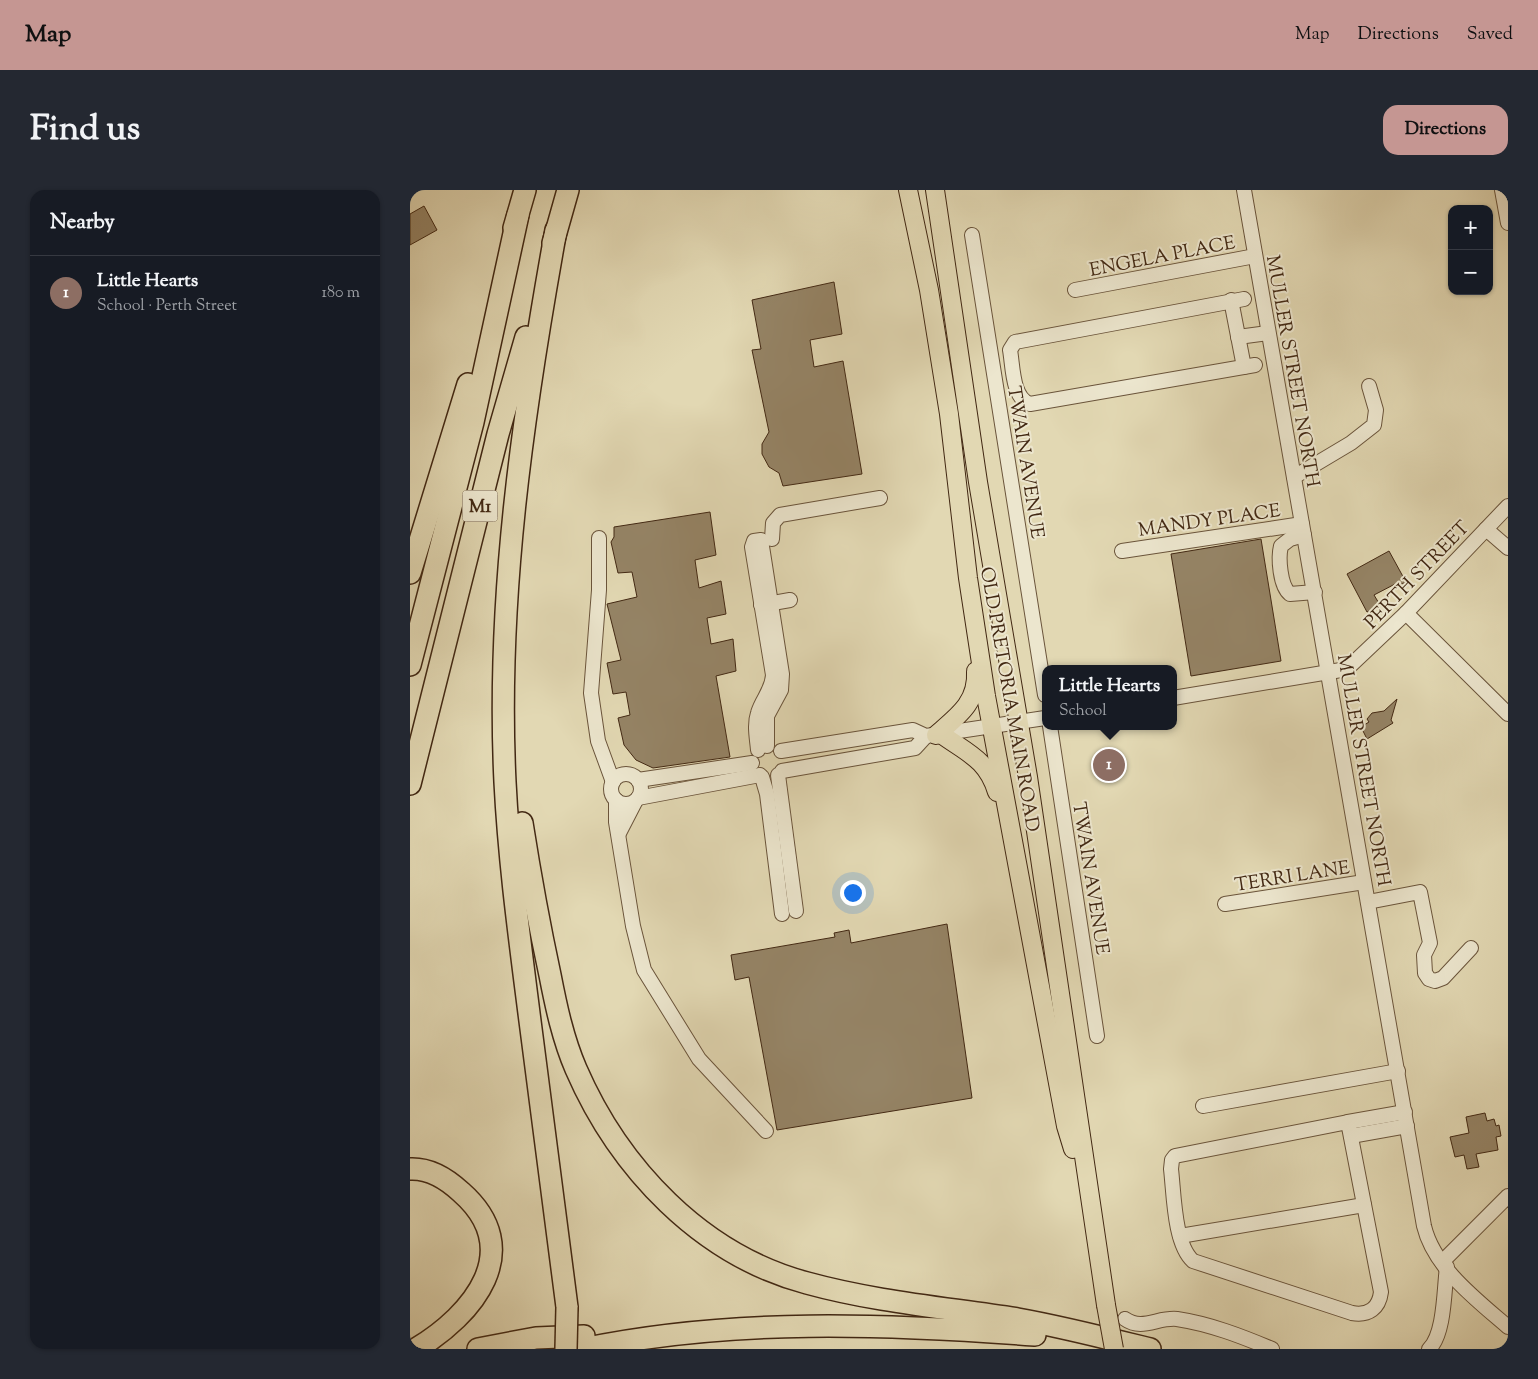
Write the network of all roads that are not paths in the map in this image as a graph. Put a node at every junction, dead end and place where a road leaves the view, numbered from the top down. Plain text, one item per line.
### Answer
1 (525, 190) edge
2 (568, 190) edge
3 (908, 190) edge
4 (935, 190) edge
5 (1244, 190) edge
6 (1502, 190) edge
7 (518, 215) junction
8 (1508, 223) edge
9 (556, 230) junction
10 (972, 235) dead end
11 (1255, 256) junction
12 (1075, 290) dead end
13 (1268, 333) junction
14 (1238, 337) junction
15 (1369, 386) dead end
16 (1294, 477) junction
17 (880, 498) dead end
18 (1508, 506) edge
19 (1486, 529) junction
20 (1303, 530) junction
21 (599, 538) dead end
22 (772, 539) dead end
23 (1508, 548) edge
24 (1122, 551) dead end
25 (410, 573) edge
26 (1315, 592) junction
27 (971, 598) junction
28 (790, 600) dead end
29 (1406, 613) junction
30 (410, 665) edge
31 (1329, 672) junction
32 (1042, 676) edge
33 (1177, 697) edge
34 (1508, 714) edge
35 (1042, 718) edge
36 (505, 720) junction
37 (1018, 722) junction
38 (993, 726) junction
39 (1051, 730) edge
40 (934, 735) junction
41 (781, 752) junction
42 (759, 753) junction
43 (780, 773) junction
44 (761, 776) junction
45 (625, 779) junction
46 (410, 784) edge
47 (616, 800) junction
48 (636, 800) junction
49 (619, 833) junction
50 (779, 840) junction
51 (1017, 860) junction
52 (1364, 882) junction
53 (1368, 902) junction
54 (1225, 904) dead end
55 (789, 912) dead end
56 (1471, 948) dead end
57 (1097, 1036) dead end
58 (1398, 1071) junction
59 (1203, 1106) dead end
60 (1405, 1112) junction
61 (1348, 1122) junction
62 (1407, 1126) junction
63 (766, 1131) dead end
64 (1351, 1136) junction
65 (410, 1169) edge
66 (1508, 1196) edge
67 (1364, 1205) junction
68 (1091, 1212) junction
69 (1180, 1236) junction
70 (1445, 1264) junction
71 (1125, 1319) dead end
72 (1508, 1326) edge
73 (739, 1327) junction
74 (416, 1349) edge
75 (478, 1349) edge
76 (566, 1349) edge
77 (583, 1349) edge
78 (1114, 1349) edge
79 (1129, 1349) edge
80 (1150, 1349) edge
81 (1272, 1349) edge
82 (1429, 1349) edge

1 - 7 highway
2 - 9 highway
3 - 27 main road, OLD PRETORIA MAIN ROAD
4 - 37 main road, OLD PRETORIA MAIN ROAD
5 - 11 street, MULLER STREET NORTH
6 - 8 street
7 - 25 highway
7 - 30 highway, M1
9 - 36 highway
9 - 46 highway, M1
10 - 32 street, TWAIN AVENUE
11 - 12 street, ENGELA PLACE
11 - 13 street, MULLER STREET NORTH
13 - 14 street
13 - 16 street, MULLER STREET NORTH
14 - 14 street
15 - 16 street
16 - 20 street, MULLER STREET NORTH
17 - 22 street
18 - 19 street, PERTH STREET
19 - 23 street
19 - 29 street, PERTH STREET
20 - 24 street, MANDY PLACE
20 - 26 street, MULLER STREET NORTH
20 - 26 street
21 - 45 street
26 - 31 street, MULLER STREET NORTH
27 - 38 main road, OLD PRETORIA MAIN ROAD
27 - 40 main road
28 - 42 street
29 - 31 street, PERTH STREET
29 - 34 street
31 - 33 street, PERTH STREET
31 - 52 street, MULLER STREET NORTH
35 - 37 street
36 - 76 highway, bridge
36 - 80 highway
37 - 38 street
37 - 68 main road, OLD PRETORIA MAIN ROAD
38 - 40 street
38 - 51 main road, OLD PRETORIA MAIN ROAD
39 - 57 street, TWAIN AVENUE
40 - 41 street
40 - 43 street
40 - 51 main road
41 - 42 street
41 - 43 street
42 - 44 street
42 - 45 street
43 - 44 street
43 - 50 street
44 - 48 street
44 - 50 street
45 - 47 street
45 - 48 street
47 - 48 street
47 - 49 street
48 - 49 street
49 - 63 street
50 - 55 street
51 - 68 main road, OLD PRETORIA MAIN ROAD
52 - 53 street, MULLER STREET NORTH
52 - 54 street, TERRI LANE
53 - 56 street
53 - 58 street, MULLER STREET NORTH
58 - 59 street
58 - 60 street, MULLER STREET NORTH
60 - 61 street
60 - 62 street, MULLER STREET NORTH
61 - 64 street
61 - 69 street
62 - 64 street
62 - 70 street, MULLER STREET NORTH
64 - 67 street
65 - 74 highway
66 - 70 street
67 - 69 street
67 - 69 street
68 - 78 main road, OLD PRETORIA MAIN ROAD, bridge
70 - 72 street, MULLER STREET NORTH
70 - 82 street
71 - 81 street
73 - 75 highway
73 - 77 highway
73 - 79 highway

